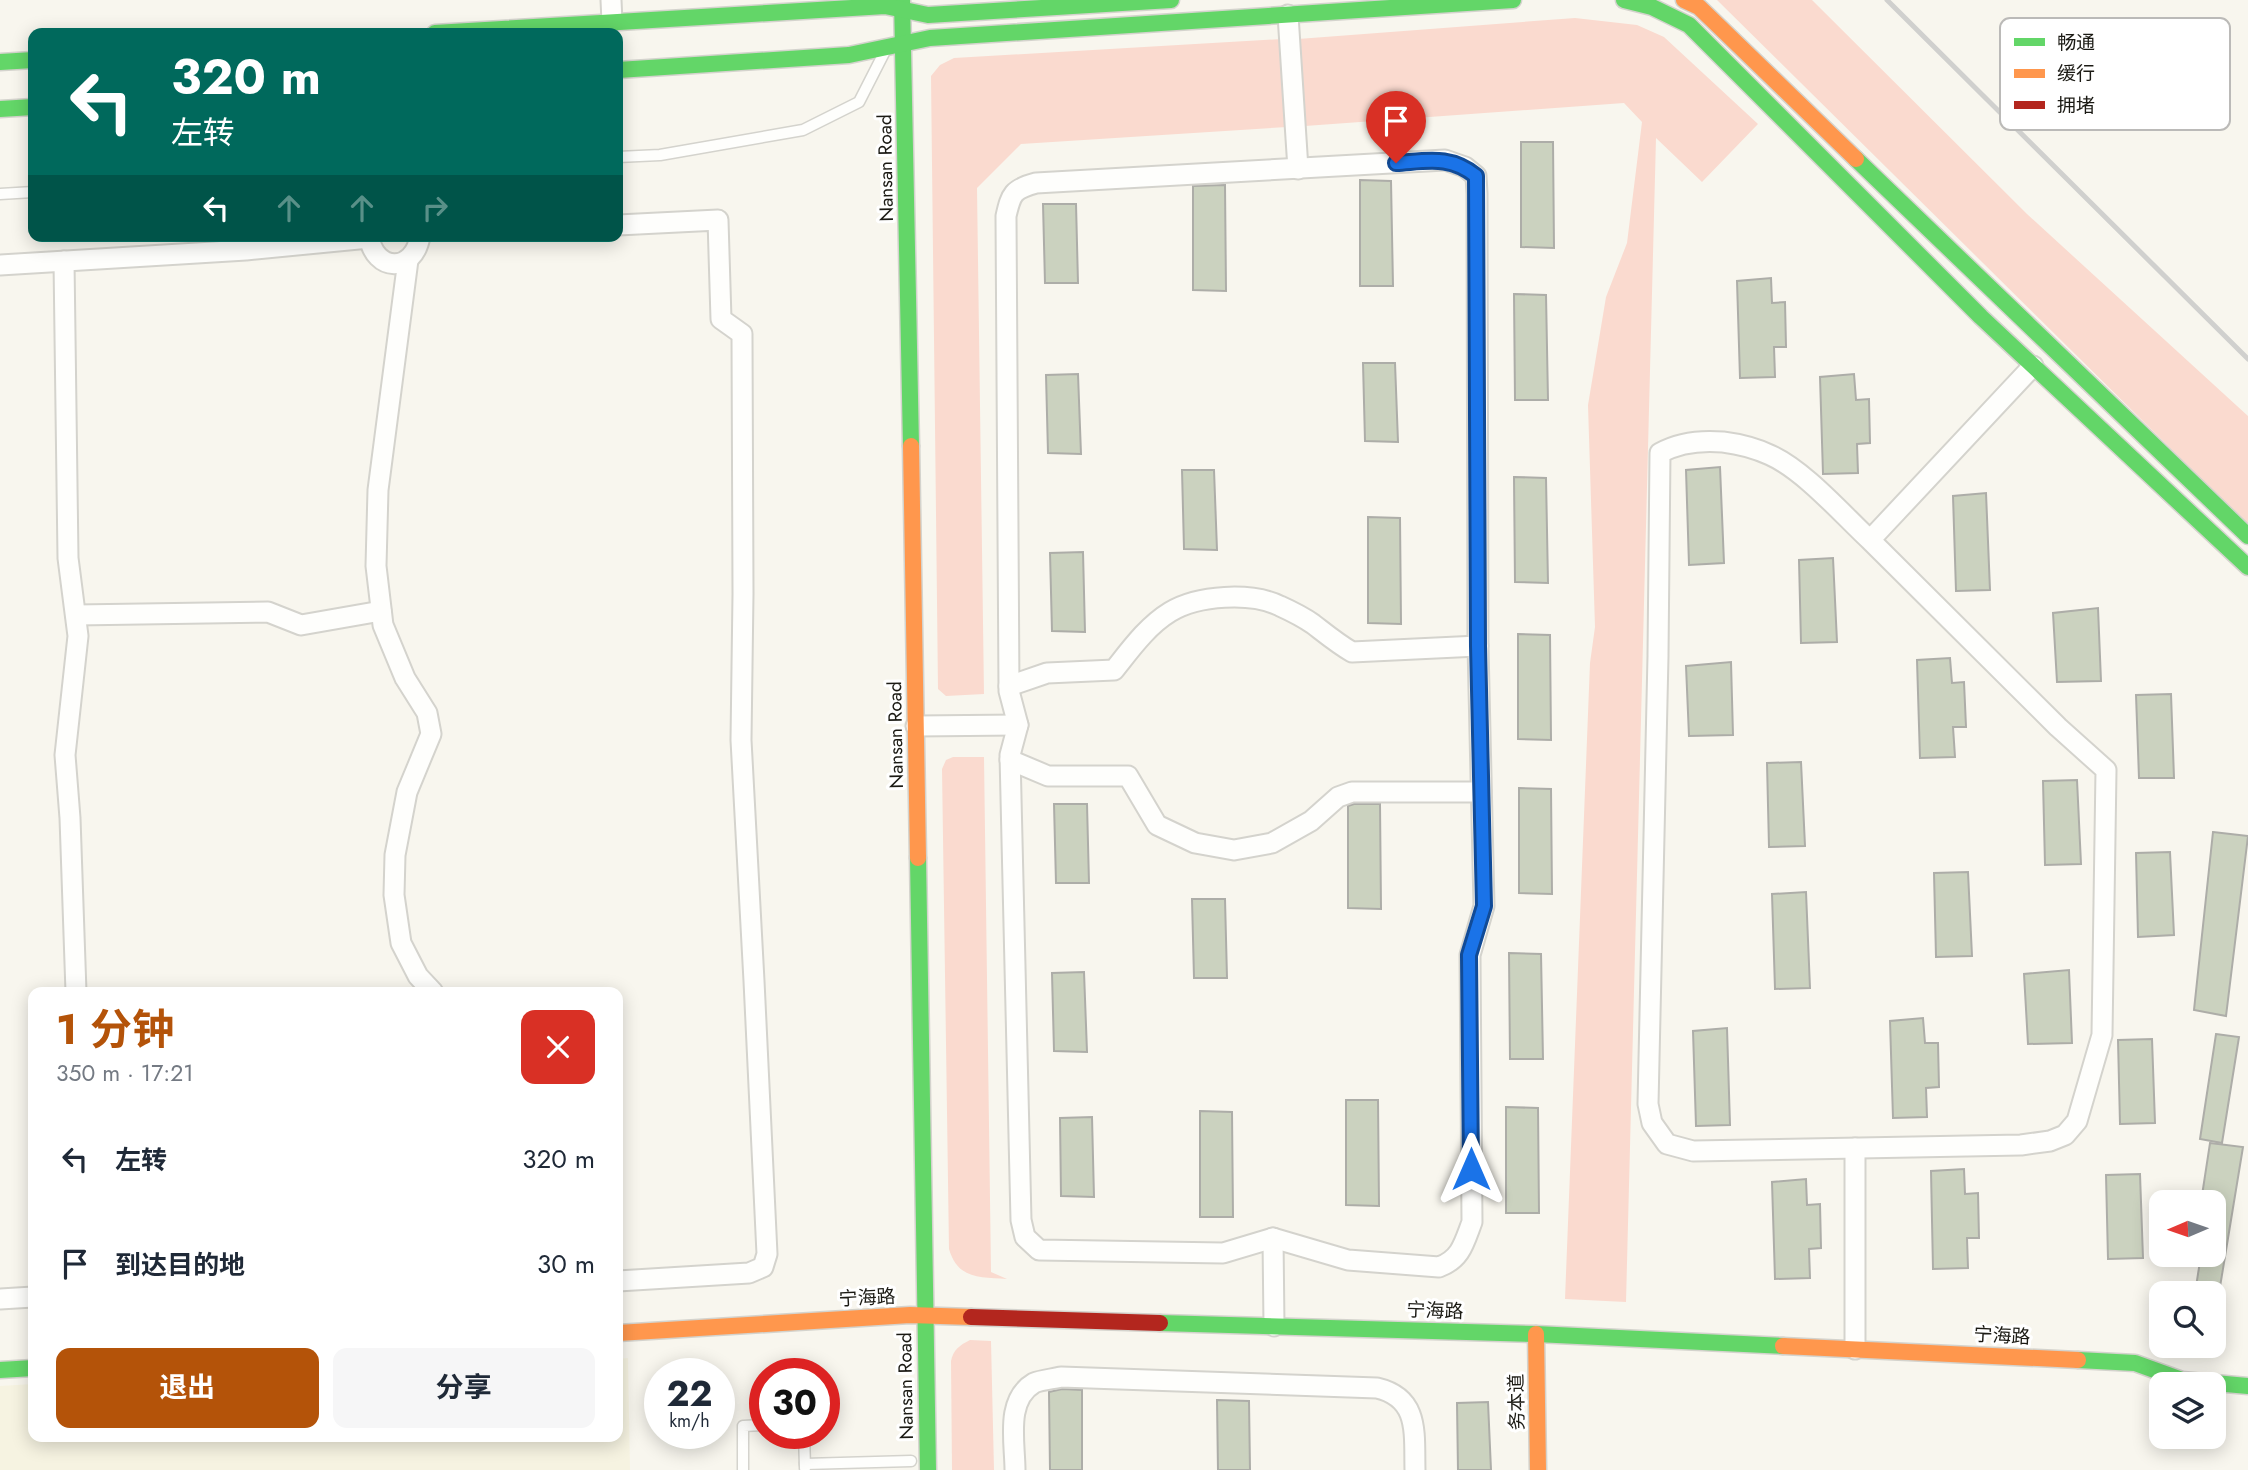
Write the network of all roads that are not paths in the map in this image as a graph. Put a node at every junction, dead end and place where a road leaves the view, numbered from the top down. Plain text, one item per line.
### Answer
1 (611, 0) edge
2 (1171, 0) edge
3 (1513, 0) edge
4 (1624, 0) edge
5 (1685, 0) edge
6 (834, 5) edge
7 (902, 5) edge
8 (1288, 15) junction
9 (612, 22) junction
10 (885, 22) edge
11 (515, 28) edge
12 (904, 44) junction
13 (28, 60) edge
14 (0, 62) edge
15 (623, 70) edge
16 (887, 89) dead end
17 (28, 107) edge
18 (0, 109) edge
19 (623, 157) edge
20 (1297, 169) junction
21 (28, 191) edge
22 (0, 194) edge
23 (623, 225) edge
24 (322, 242) edge
25 (370, 242) edge
26 (419, 242) edge
27 (408, 260) junction
28 (64, 261) junction
29 (0, 265) edge
30 (2033, 366) junction
31 (2248, 536) edge
32 (1870, 540) junction
33 (2248, 568) edge
34 (381, 611) junction
35 (76, 615) junction
36 (1478, 646) junction
37 (1009, 686) junction
38 (1018, 725) junction
39 (916, 726) junction
40 (1010, 760) junction
41 (1481, 792) junction
42 (76, 987) edge
43 (428, 987) edge
44 (1854, 1148) junction
45 (1273, 1238) junction
46 (623, 1280) edge
47 (909, 1287) dead end
48 (28, 1297) edge
49 (0, 1299) edge
50 (915, 1320) junction
51 (1274, 1326) junction
52 (623, 1333) edge
53 (1536, 1334) junction
54 (1855, 1349) junction
55 (28, 1368) edge
56 (0, 1370) edge
57 (2248, 1387) edge
58 (749, 1426) edge
59 (804, 1449) edge
60 (911, 1460) edge
61 (805, 1467) edge
62 (744, 1470) edge
63 (928, 1470) edge
64 (1015, 1470) edge
65 (1415, 1470) edge
66 (1538, 1470) edge

1 - 9 street
2 - 7 main road
3 - 8 main road
4 - 30 main road
5 - 31 main road
6 - 9 main road
6 - 10 main road
7 - 10 main road
7 - 12 main road, Nansan Road
8 - 12 main road
8 - 20 street
9 - 11 main road
10 - 12 main road
10 - 15 main road
10 - 16 main road, Nansan Road
10 - 19 lane
12 - 39 main road, Nansan Road
13 - 14 main road
17 - 18 main road
20 - 36 street
20 - 37 street
21 - 22 lane
23 - 46 street
24 - 28 street
25 - 27 street
26 - 27 street
27 - 34 street
28 - 29 street
28 - 35 street
30 - 32 street
30 - 33 main road
32 - 44 street
32 - 44 street
34 - 35 street
34 - 43 street
35 - 42 street
36 - 37 street
36 - 41 street
37 - 38 street
38 - 39 street
38 - 40 street
39 - 50 main road, Nansan Road
40 - 41 street
40 - 45 street
41 - 45 street
44 - 54 street
45 - 51 street
47 - 50 main road, Nansan Road
48 - 49 street
50 - 51 main road, 宁海路
50 - 52 main road, 宁海路
50 - 63 main road, Nansan Road
51 - 53 main road, 宁海路
53 - 54 main road, 宁海路
53 - 66 main road, 务本道
54 - 57 main road, 宁海路
55 - 56 main road
58 - 62 lane
59 - 61 lane
60 - 61 lane
64 - 65 street

